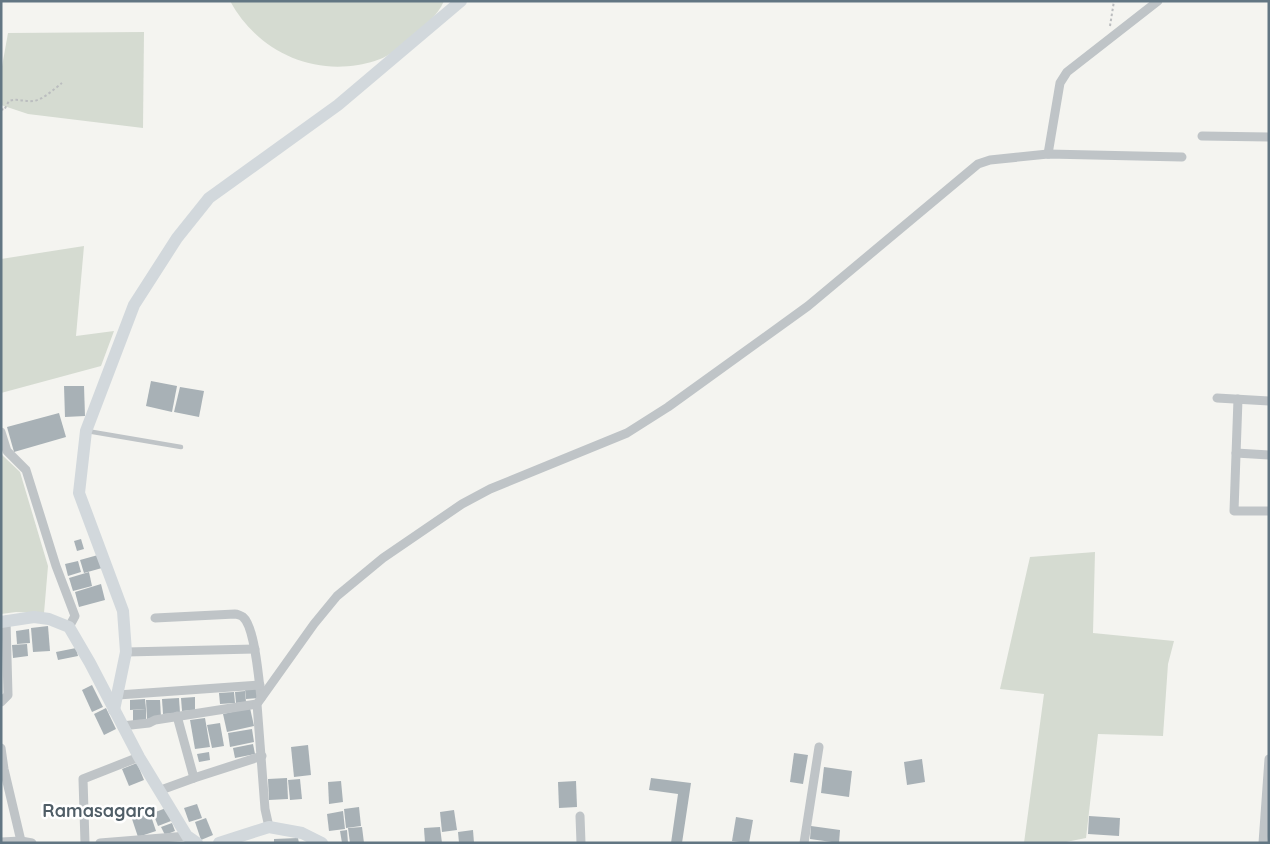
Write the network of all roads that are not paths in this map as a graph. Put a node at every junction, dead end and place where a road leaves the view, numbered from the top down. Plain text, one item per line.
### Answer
1 (461, 1) edge
2 (1158, 1) edge
3 (1202, 136) dead end
4 (1269, 137) edge
5 (1048, 154) junction
6 (1182, 157) dead end
7 (1217, 398) dead end
8 (1238, 399) junction
9 (1269, 401) edge
10 (86, 431) junction
11 (1, 432) edge
12 (181, 447) dead end
13 (1236, 453) junction
14 (1269, 455) edge
15 (1269, 512) edge
16 (155, 618) dead end
17 (4, 621) edge
18 (69, 627) junction
19 (255, 649) junction
20 (126, 652) junction
21 (260, 685) junction
22 (118, 696) junction
23 (259, 701) junction
24 (1, 702) edge
25 (114, 710) junction
26 (177, 716) junction
27 (122, 726) junction
28 (819, 747) dead end
29 (1, 748) edge
30 (262, 756) junction
31 (139, 757) junction
32 (1269, 759) edge
33 (194, 778) junction
34 (161, 790) junction
35 (580, 816) dead end
36 (269, 827) junction
37 (303, 838) edge
38 (192, 840) edge
39 (21, 841) junction
40 (1, 842) edge
41 (134, 842) edge
42 (32, 843) edge
43 (85, 843) edge
44 (100, 843) edge
45 (219, 843) edge
46 (322, 843) edge
47 (581, 843) edge
48 (804, 843) edge
49 (1263, 843) edge

1 - 10 street
2 - 5 street
3 - 4 street
5 - 6 street
5 - 23 street
7 - 8 street
8 - 9 street
8 - 13 street
10 - 12 lane
10 - 20 street
11 - 18 street
13 - 14 street
13 - 15 street
16 - 19 street
17 - 18 street
17 - 24 street
18 - 25 street
19 - 20 street
19 - 21 street
20 - 22 street
21 - 22 street
21 - 23 street
22 - 25 street
23 - 26 street
23 - 30 street
25 - 27 street
26 - 27 street
26 - 33 street
27 - 31 street
28 - 48 street
29 - 39 street
30 - 33 street
30 - 36 street
31 - 34 street
31 - 43 street
32 - 49 street
33 - 34 street
34 - 38 street
35 - 47 street
36 - 37 street
36 - 45 street
37 - 46 street
38 - 41 street
39 - 40 street
39 - 42 street
41 - 44 street

